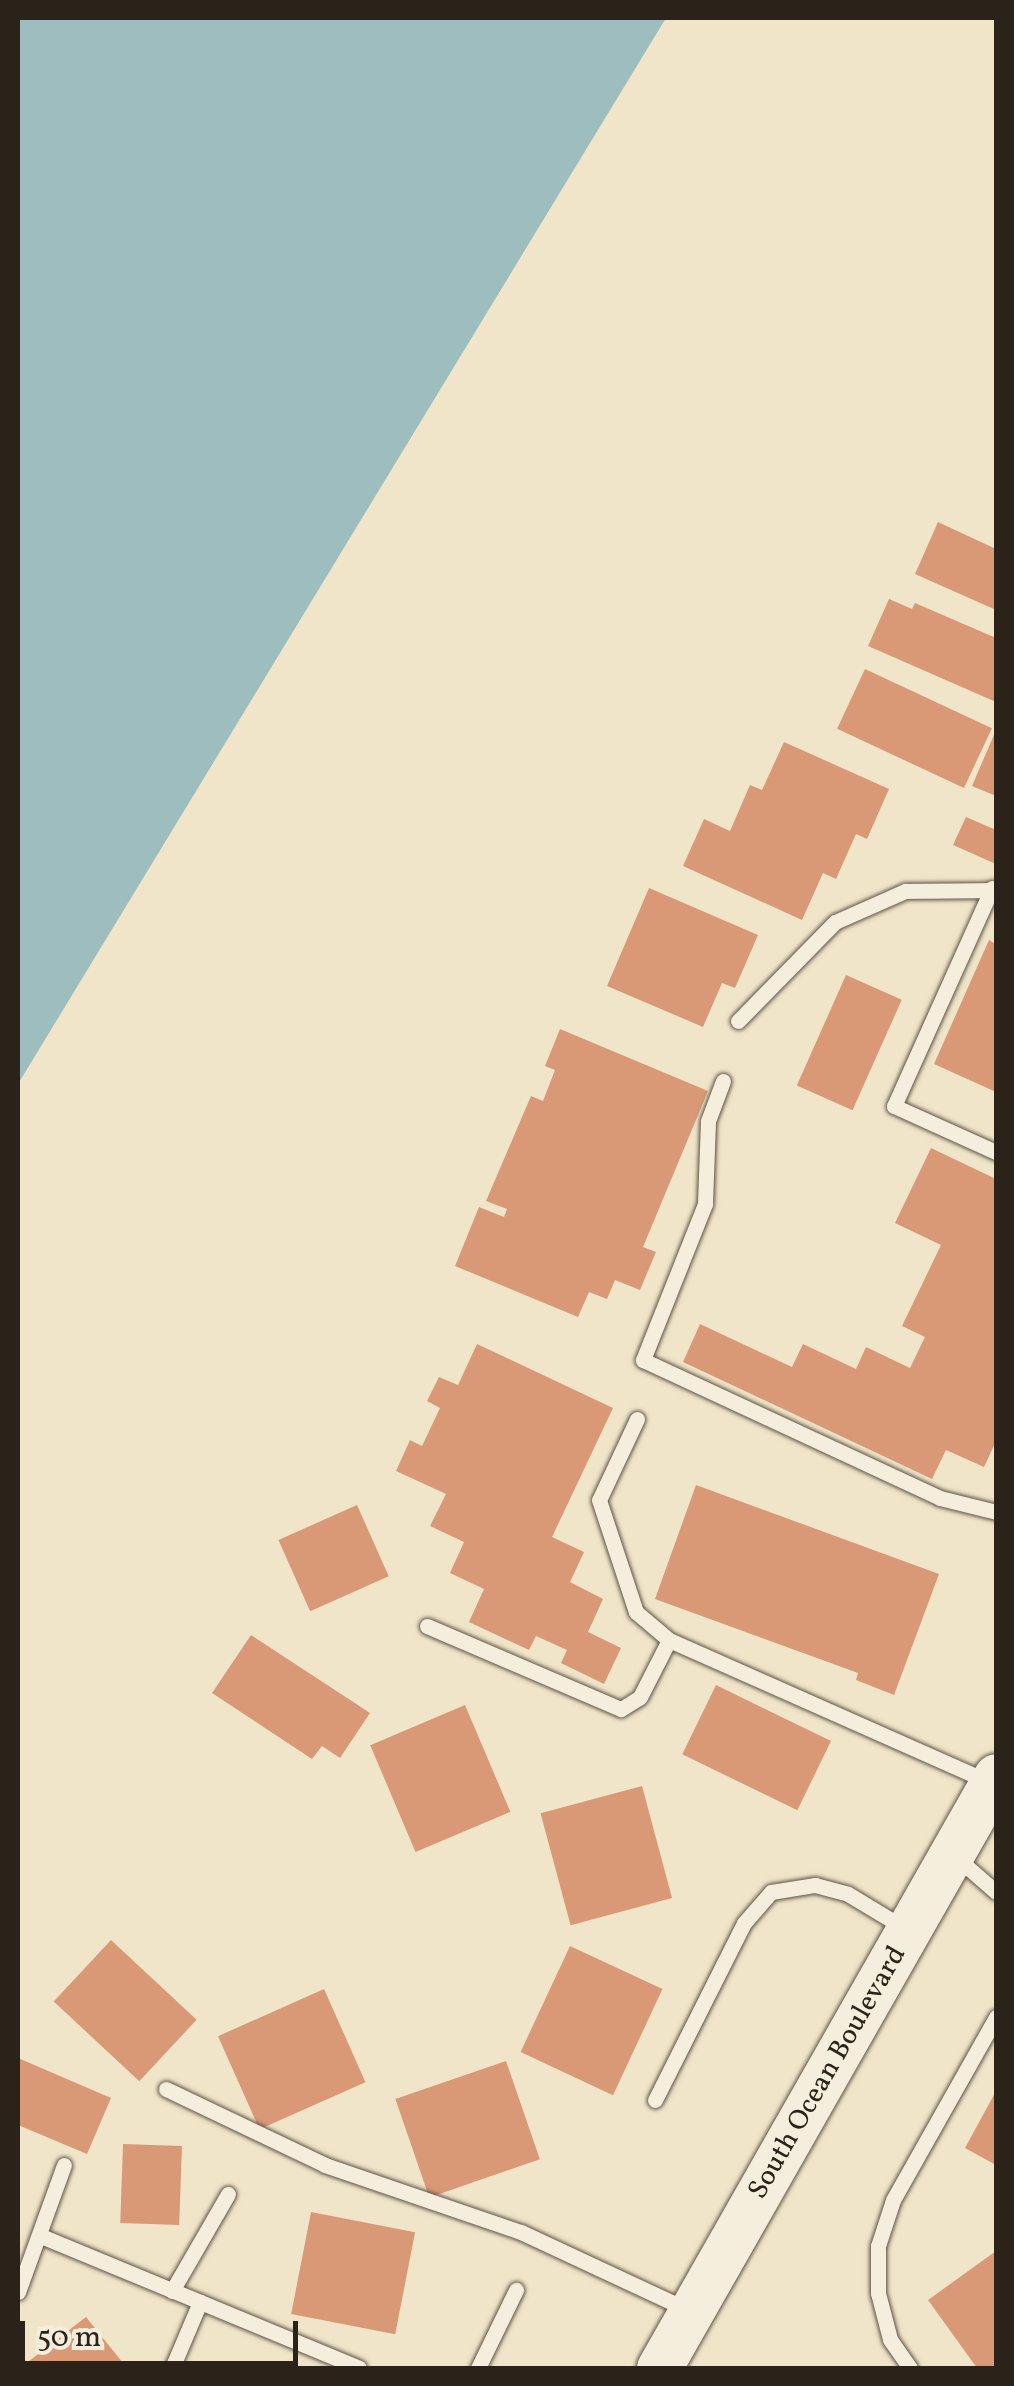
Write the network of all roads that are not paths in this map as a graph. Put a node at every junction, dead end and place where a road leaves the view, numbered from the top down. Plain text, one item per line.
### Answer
1 (994, 889) edge
2 (738, 1021) dead end
3 (723, 1080) dead end
4 (996, 1152) edge
5 (637, 1419) dead end
6 (996, 1512) edge
7 (427, 1626) dead end
8 (668, 1640) junction
9 (994, 1780) edge
10 (953, 1854) junction
11 (996, 1892) edge
12 (910, 1930) junction
13 (996, 2017) edge
14 (166, 2089) dead end
15 (655, 2100) dead end
16 (64, 2165) dead end
17 (228, 2194) dead end
18 (41, 2236) junction
19 (516, 2290) dead end
20 (172, 2291) junction
21 (18, 2292) edge
22 (200, 2302) junction
23 (692, 2312) junction
24 (172, 2368) edge
25 (359, 2368) edge
26 (478, 2368) edge
27 (659, 2368) edge
28 (910, 2368) edge

1 - 2 lane
1 - 4 lane
3 - 6 lane
5 - 8 lane
7 - 8 lane
8 - 9 lane
9 - 10 main road, South Ocean Boulevard
10 - 11 lane
10 - 12 main road, South Ocean Boulevard
12 - 15 lane
12 - 23 main road, South Ocean Boulevard
13 - 28 lane
14 - 23 lane
16 - 18 lane
17 - 20 lane
18 - 20 lane
18 - 21 lane
19 - 26 lane
20 - 22 lane
22 - 24 lane
22 - 25 lane
23 - 27 main road, South Ocean Boulevard

